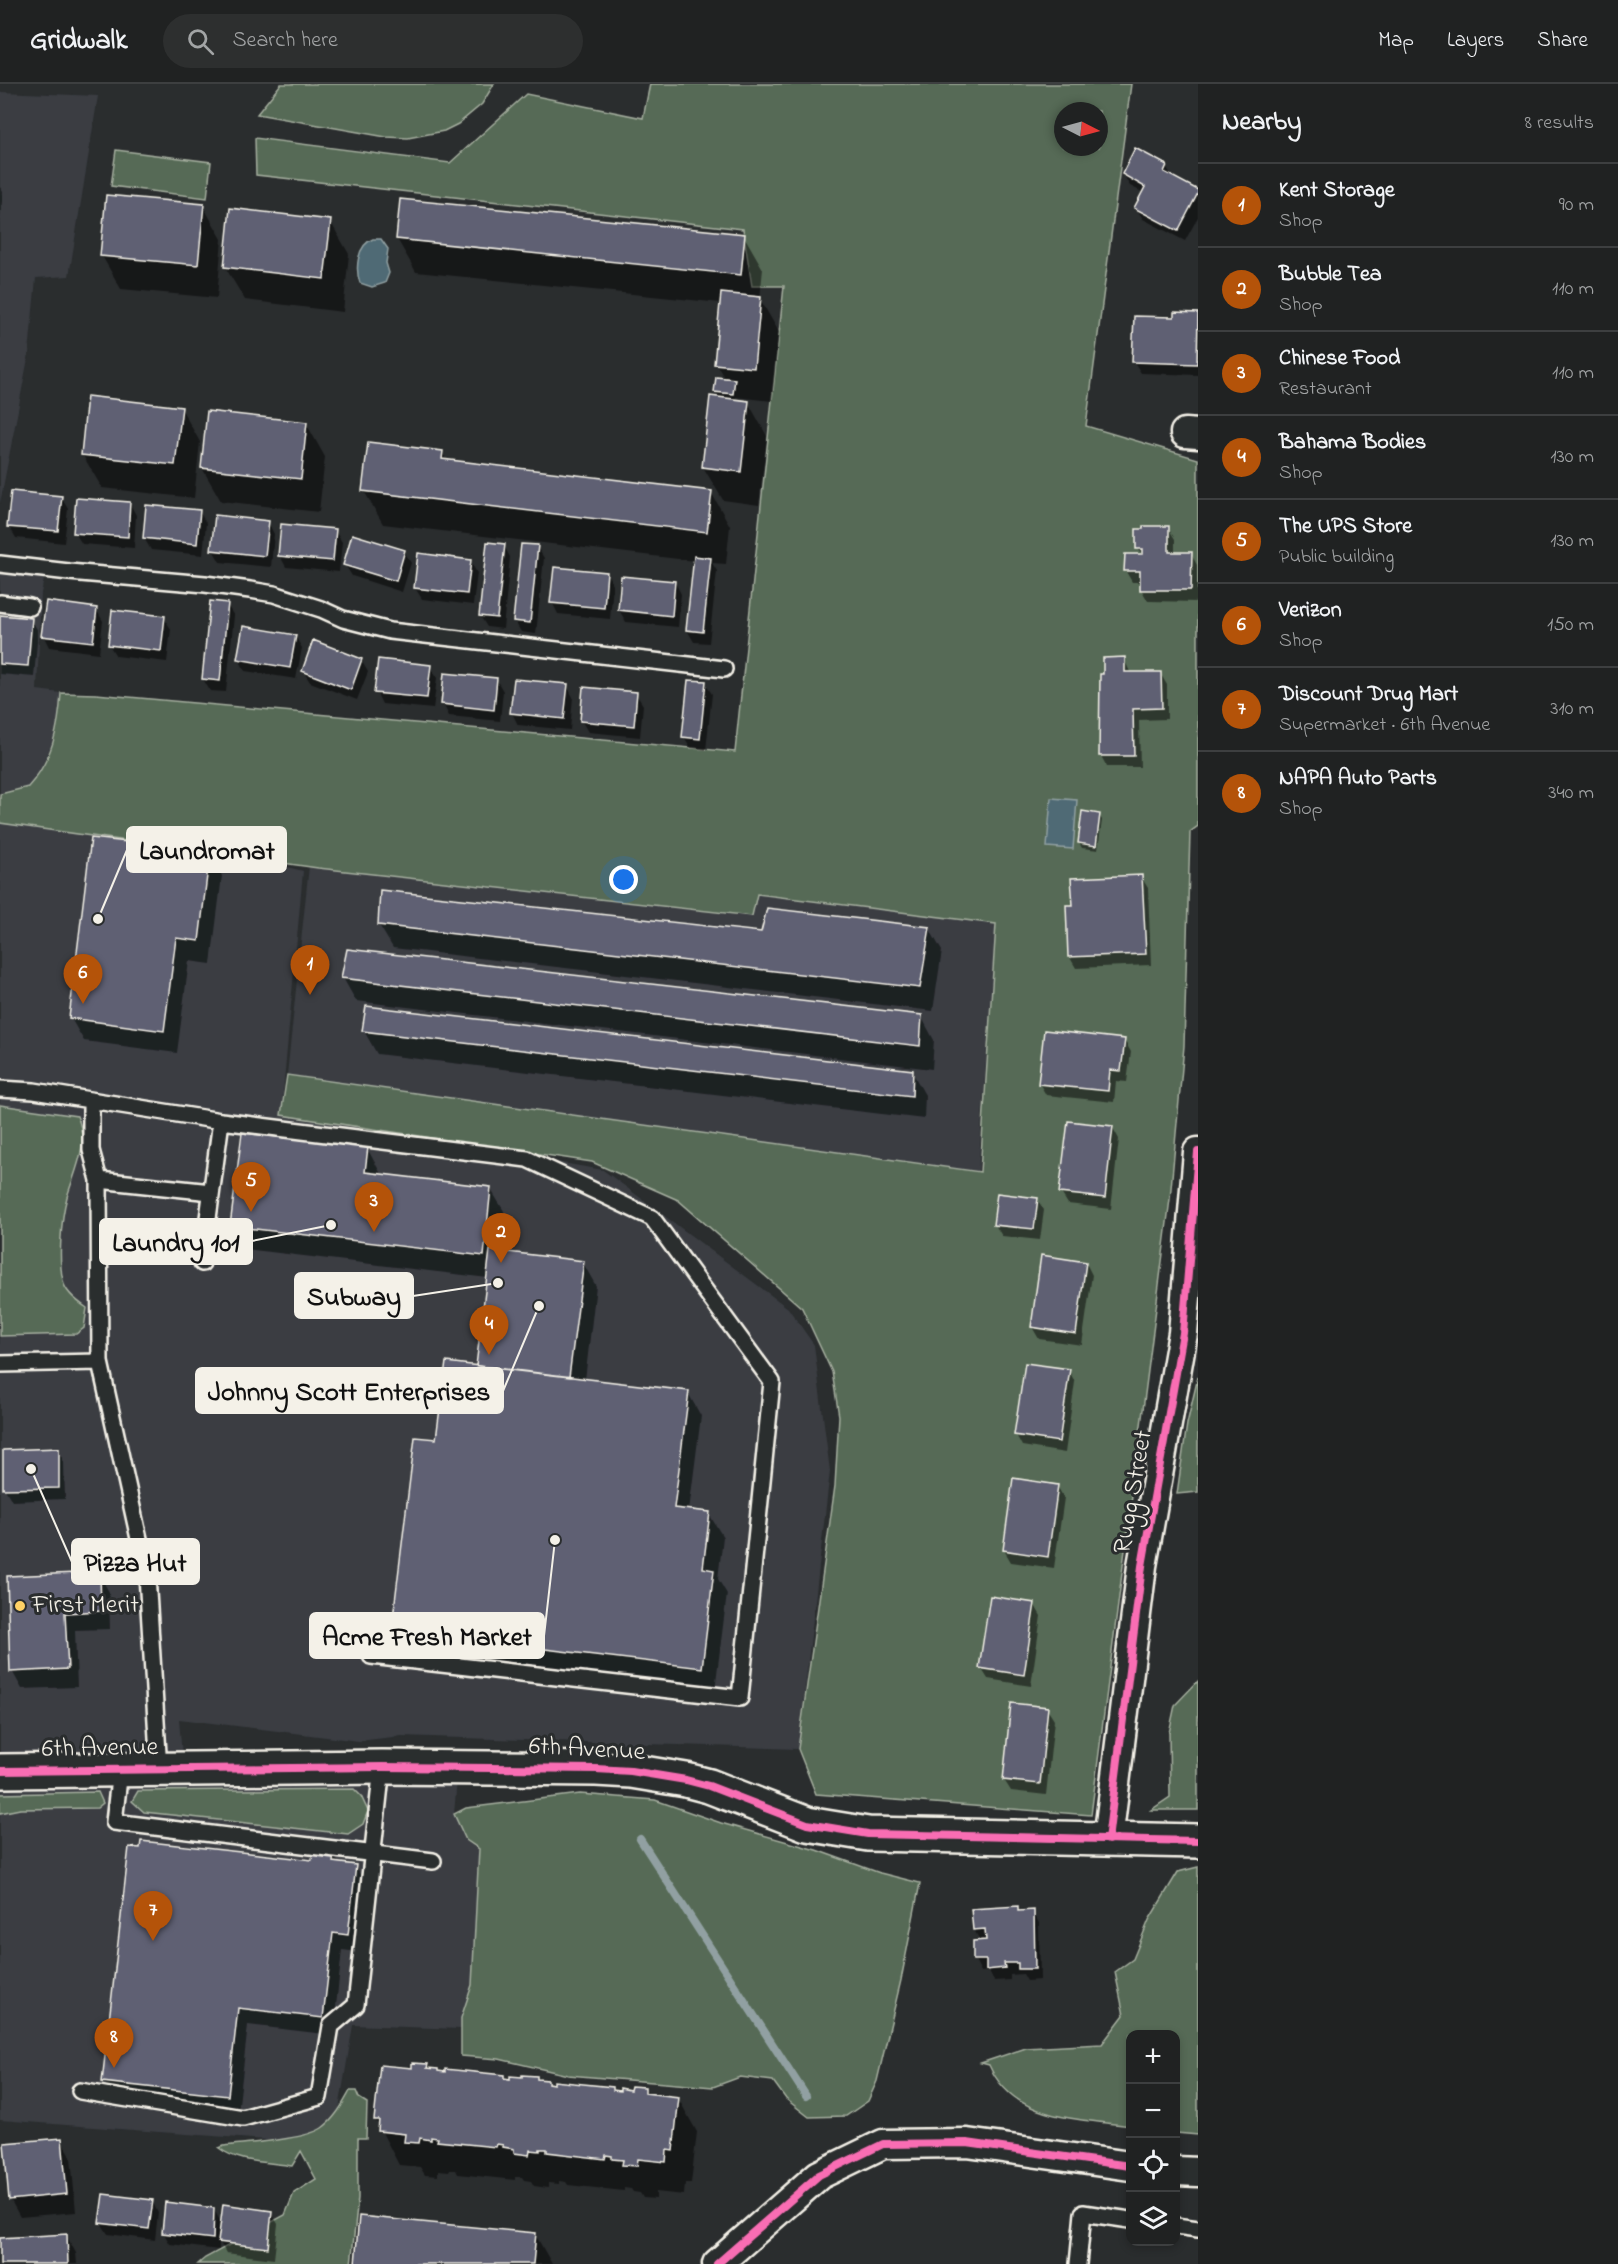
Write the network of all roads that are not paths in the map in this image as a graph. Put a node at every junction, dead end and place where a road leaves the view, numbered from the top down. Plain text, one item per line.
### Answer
1 (0, 564) edge
2 (0, 603) edge
3 (30, 607) dead end
4 (724, 669) dead end
5 (0, 1089) edge
6 (91, 1101) junction
7 (221, 1121) junction
8 (1198, 1152) edge
9 (99, 1180) junction
10 (211, 1192) junction
11 (202, 1263) dead end
12 (1190, 1333) edge
13 (100, 1362) junction
14 (0, 1364) edge
15 (371, 1656) dead end
16 (382, 1767) junction
17 (120, 1770) junction
18 (159, 1770) junction
19 (0, 1771) edge
20 (1108, 1840) junction
21 (1198, 1841) edge
22 (373, 1854) junction
23 (433, 1861) dead end
24 (80, 2091) dead end
25 (1126, 2165) edge
26 (1180, 2171) edge
27 (1198, 2172) edge
28 (1126, 2219) edge
29 (1180, 2227) edge
30 (1198, 2229) edge
31 (717, 2264) edge
32 (1078, 2264) edge

1 - 4 lane
2 - 3 lane
5 - 6 lane
6 - 7 lane
6 - 9 lane
7 - 10 lane
7 - 15 lane
8 - 12 street, Rugg Street
9 - 10 lane
9 - 13 lane
10 - 11 lane
12 - 20 street, Rugg Street
13 - 14 lane
13 - 18 lane
16 - 18 street, 6th Avenue
16 - 20 street, 6th Avenue
16 - 22 lane
17 - 18 street, 6th Avenue
17 - 19 street, 6th Avenue
17 - 22 lane
20 - 21 street, 6th Avenue
22 - 23 lane
22 - 24 lane
25 - 31 street
26 - 27 street
28 - 32 lane
29 - 30 lane

